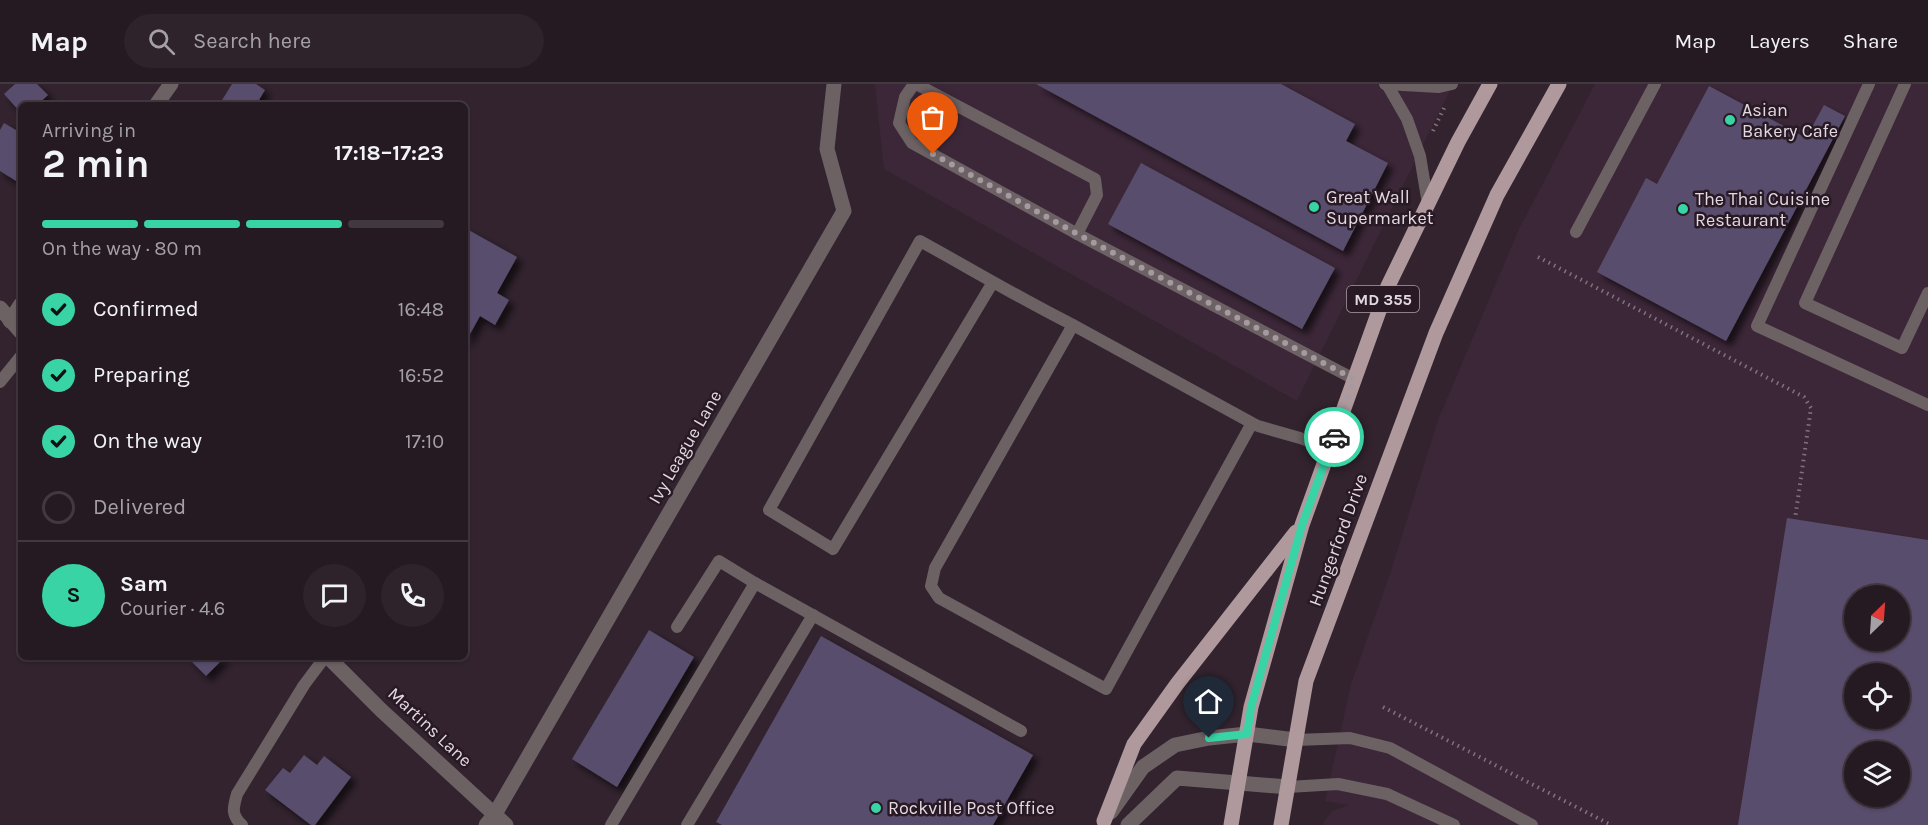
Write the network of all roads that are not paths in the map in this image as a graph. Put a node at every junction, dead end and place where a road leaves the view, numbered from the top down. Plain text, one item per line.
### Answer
1 (171, 84) edge
2 (834, 84) edge
3 (915, 84) edge
4 (1452, 84) edge
5 (1490, 84) edge
6 (1559, 84) edge
7 (1655, 84) edge
8 (1869, 84) edge
9 (1905, 84) edge
10 (1387, 85) edge
11 (158, 102) edge
12 (1428, 204) junction
13 (1576, 232) dead end
14 (1077, 234) junction
15 (993, 282) junction
16 (1928, 293) edge
17 (0, 308) edge
18 (18, 309) edge
19 (10, 321) junction
20 (1073, 325) junction
21 (18, 329) edge
22 (18, 360) edge
23 (1354, 379) junction
24 (0, 382) edge
25 (1928, 405) edge
26 (1252, 423) junction
27 (1329, 449) junction
28 (1302, 525) junction
29 (755, 583) junction
30 (813, 615) junction
31 (677, 627) dead end
32 (324, 660) edge
33 (329, 660) edge
34 (1021, 731) dead end
35 (1247, 734) junction
36 (1296, 740) junction
37 (1239, 782) junction
38 (1288, 787) junction
39 (496, 821) edge
40 (1104, 823) edge
41 (242, 825) edge
42 (611, 825) edge
43 (687, 825) edge
44 (1128, 825) edge
45 (1231, 825) edge
46 (1281, 825) edge
47 (1454, 825) edge
48 (1532, 825) edge

1 - 11 street
2 - 39 street, Ivy League Lane
3 - 14 lane
3 - 14 lane
4 - 10 lane
5 - 12 main road, Hungerford Drive / MD 355
6 - 36 main road, Hungerford Drive / MD 355
7 - 13 lane
8 - 25 lane
9 - 16 lane
10 - 12 lane
12 - 23 main road, Hungerford Drive / MD 355
14 - 23 lane
15 - 15 lane
15 - 20 lane
17 - 19 street
18 - 19 street
19 - 21 street
20 - 26 lane
20 - 26 lane
22 - 24 lane
23 - 27 main road, Hungerford Drive / MD 355
26 - 27 lane
27 - 28 main road, Hungerford Drive / MD 355
28 - 35 main road, Hungerford Drive / MD 355
28 - 40 main road
29 - 30 lane
29 - 31 lane
29 - 42 lane
30 - 34 lane
30 - 43 lane
32 - 41 lane
33 - 39 street, Martins Lane
35 - 36 street
35 - 37 main road, Hungerford Drive / MD 355
35 - 40 street
36 - 38 main road, Hungerford Drive / MD 355
36 - 48 lane
37 - 38 street
37 - 44 street
37 - 45 main road, Hungerford Drive / MD 355
38 - 46 main road, Hungerford Drive / MD 355
38 - 47 lane

